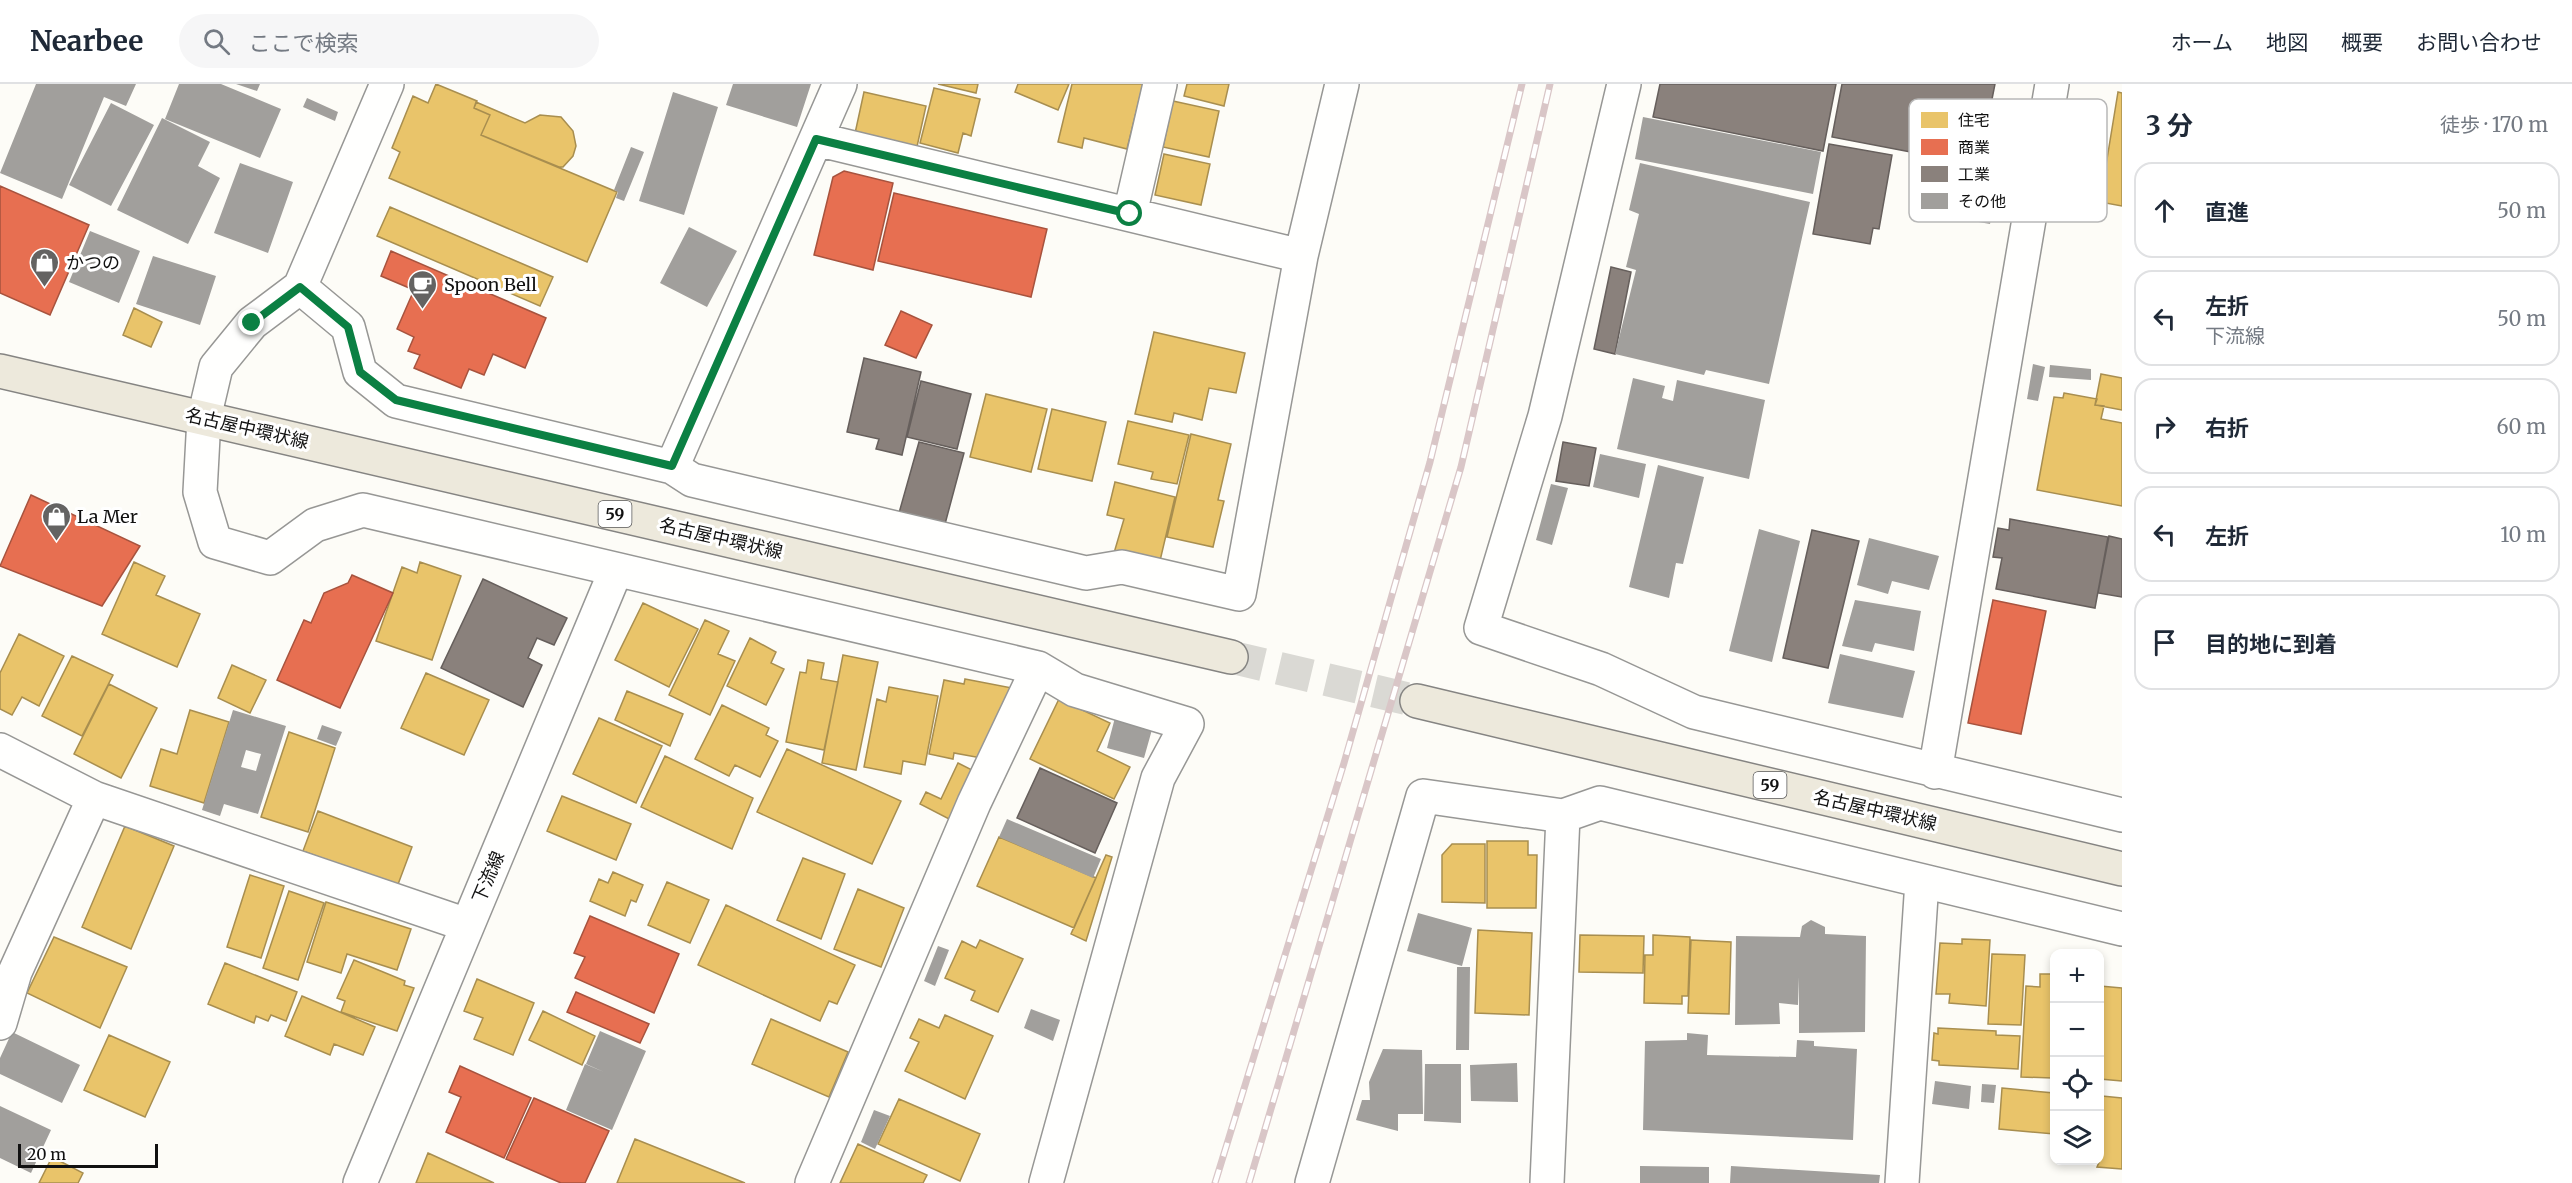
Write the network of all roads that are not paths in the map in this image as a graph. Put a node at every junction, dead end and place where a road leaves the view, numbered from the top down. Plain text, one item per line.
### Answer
1 (387, 84) edge
2 (840, 84) edge
3 (1160, 84) edge
4 (1342, 84) edge
5 (1624, 84) edge
6 (2052, 84) edge
7 (2049, 99) edge
8 (816, 139) junction
9 (1130, 214) junction
10 (2028, 222) edge
11 (1301, 256) junction
12 (300, 287) junction
13 (0, 371) edge
14 (204, 418) junction
15 (672, 466) junction
16 (616, 570) junction
17 (1231, 657) tunnel mouth
18 (1038, 668) junction
19 (1418, 701) tunnel mouth
20 (0, 750) edge
21 (1935, 771) junction
22 (94, 798) junction
23 (2122, 815) edge
24 (1563, 816) junction
25 (2122, 869) edge
26 (1922, 881) junction
27 (467, 925) junction
28 (2122, 929) edge
29 (0, 1023) edge
30 (360, 1183) edge
31 (812, 1183) edge
32 (1046, 1183) edge
33 (1312, 1183) edge
34 (1547, 1183) edge
35 (1902, 1183) edge

1 - 12 street
2 - 8 street
3 - 9 street
4 - 11 street
5 - 21 street
6 - 7 street
8 - 9 street
8 - 15 street
9 - 11 street
10 - 21 street
11 - 15 street
12 - 14 street
12 - 15 street
13 - 14 main road, 名古屋中環状線 / 59
14 - 16 street
14 - 17 main road, 名古屋中環状線 / 59
16 - 18 street
16 - 27 street, 下流線
18 - 31 street
18 - 32 street
19 - 25 main road, 名古屋中環状線 / 59
20 - 22 street
21 - 23 street
22 - 27 street
22 - 29 street
24 - 26 street
24 - 33 street
24 - 34 street
26 - 28 street
26 - 35 street
27 - 30 street, 下流線

